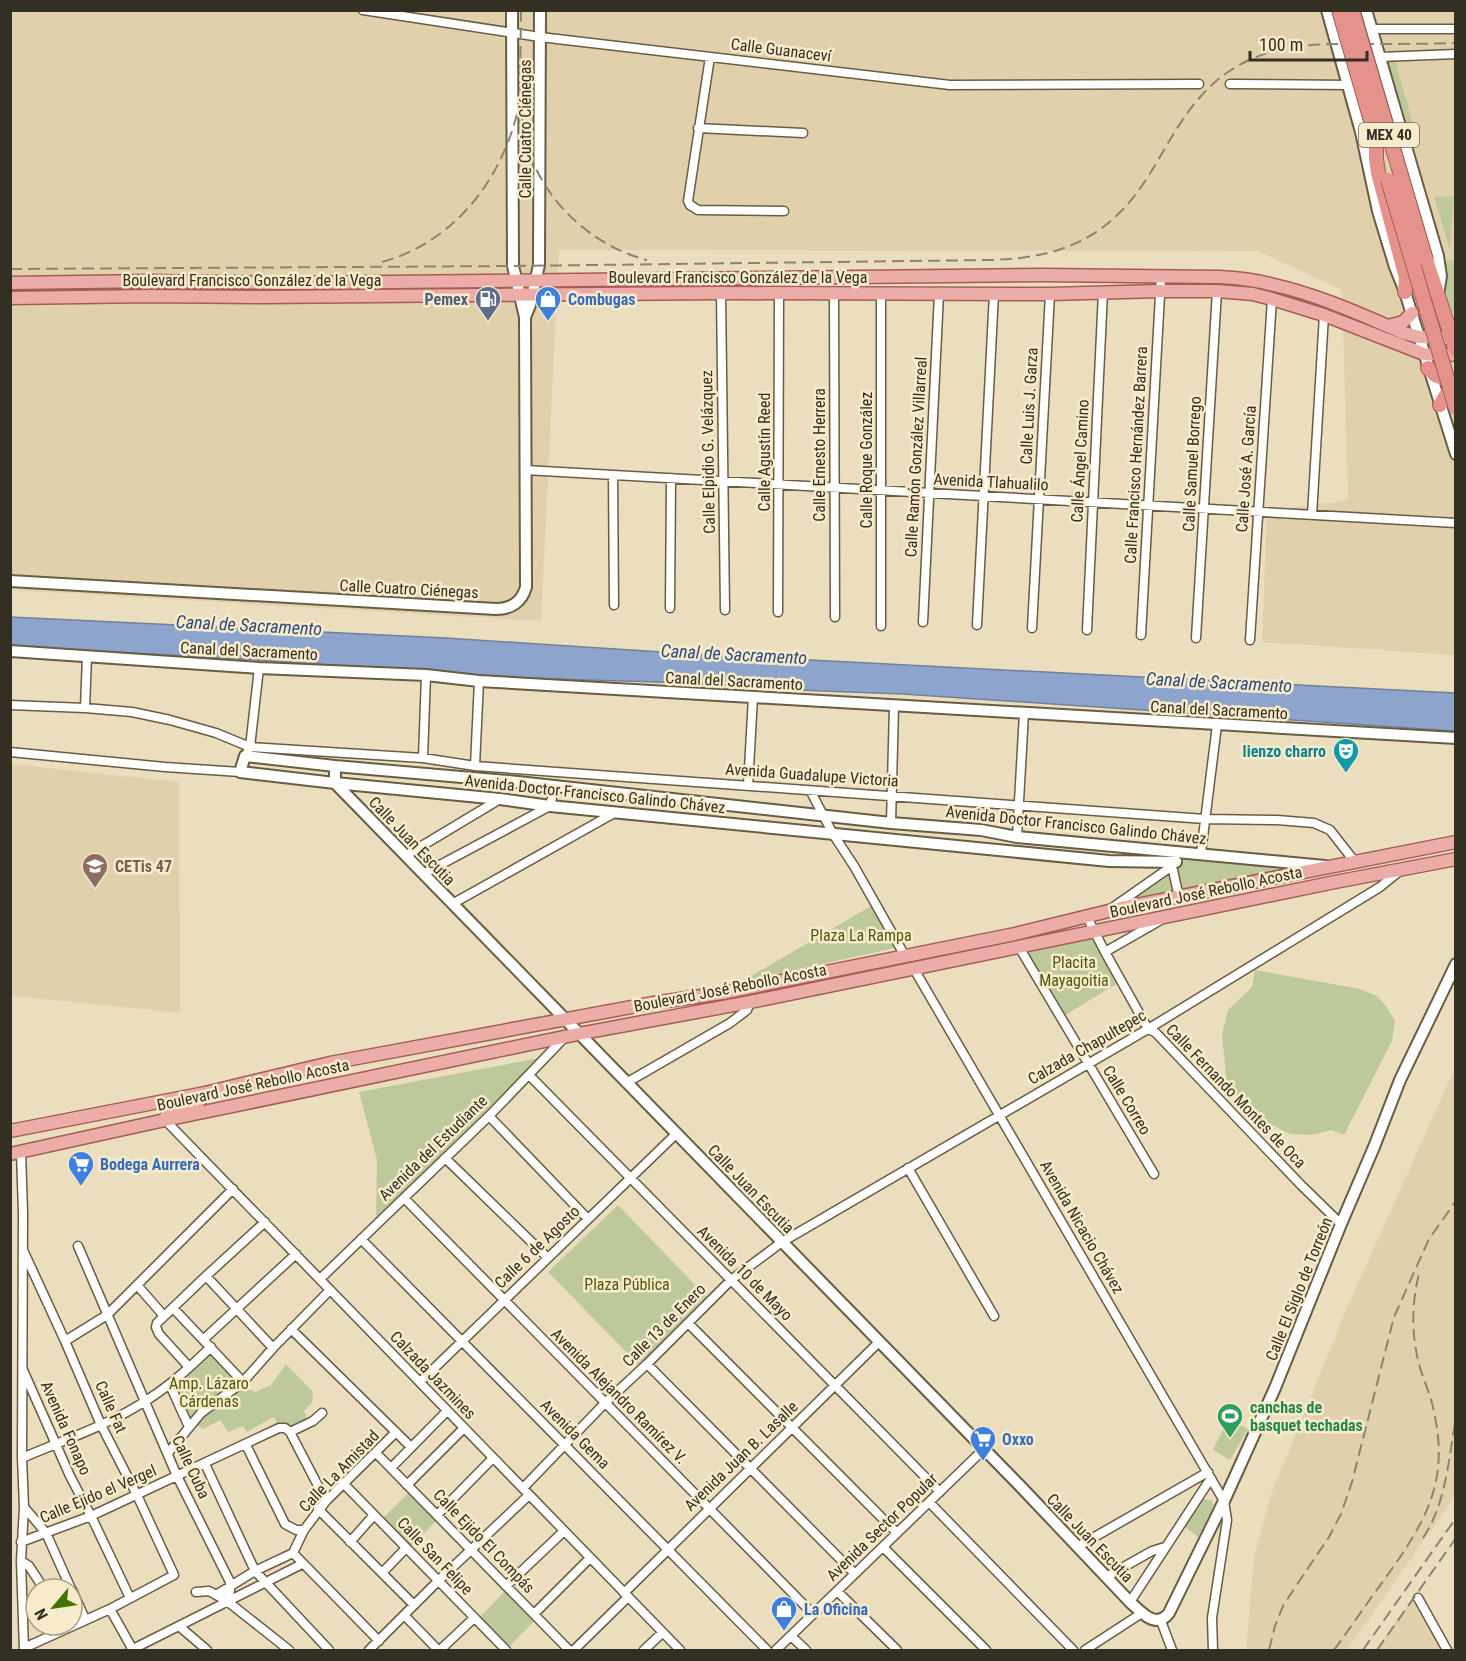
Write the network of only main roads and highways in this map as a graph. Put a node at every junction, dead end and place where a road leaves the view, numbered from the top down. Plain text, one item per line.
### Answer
1 (1352, 10) edge
2 (1332, 14) edge
3 (1376, 140) junction
4 (150, 281) junction
5 (51, 283) junction
6 (10, 284) edge
7 (1405, 292) road end
8 (150, 296) junction
9 (51, 297) junction
10 (10, 298) edge
11 (1412, 313) road end
12 (1450, 313) edge
13 (1388, 326) junction
14 (1454, 342) edge
15 (1455, 354) edge
16 (1428, 369) road end
17 (1455, 383) edge
18 (1455, 394) edge
19 (1440, 405) road end
20 (1455, 408) edge
21 (1450, 843) edge
22 (1453, 860) edge
23 (973, 943) junction
24 (914, 969) junction
25 (339, 1062) junction
26 (205, 1093) junction
27 (295, 1093) junction
28 (165, 1120) junction
29 (10, 1131) edge
30 (16, 1153) edge

1 - 12 highway, MEX 40, bridge
2 - 3 highway, MEX 40, bridge
3 - 7 highway
3 - 20 highway, MEX 40, bridge
4 - 5 main road, Boulevard Francisco González de la Vega
4 - 8 main road
4 - 13 main road, Boulevard Francisco González de la Vega
5 - 6 main road, Boulevard Francisco González de la Vega
5 - 9 main road
8 - 9 main road, Boulevard Francisco González de la Vega
8 - 15 main road, Boulevard Francisco González de la Vega
9 - 10 main road, Boulevard Francisco González de la Vega
11 - 13 main road
12 - 14 highway, MEX 40
13 - 14 main road, Boulevard Francisco González de la Vega
16 - 17 highway
18 - 19 highway
21 - 22 main road
21 - 23 main road, Boulevard José Rebollo Acosta
22 - 24 main road, Boulevard José Rebollo Acosta
23 - 24 main road
23 - 25 main road, Boulevard José Rebollo Acosta
24 - 27 main road, Boulevard José Rebollo Acosta
25 - 26 main road, Boulevard José Rebollo Acosta
25 - 27 main road
26 - 28 main road
26 - 29 main road, Boulevard José Rebollo Acosta
27 - 28 main road, Boulevard José Rebollo Acosta
28 - 30 main road, Boulevard José Rebollo Acosta

